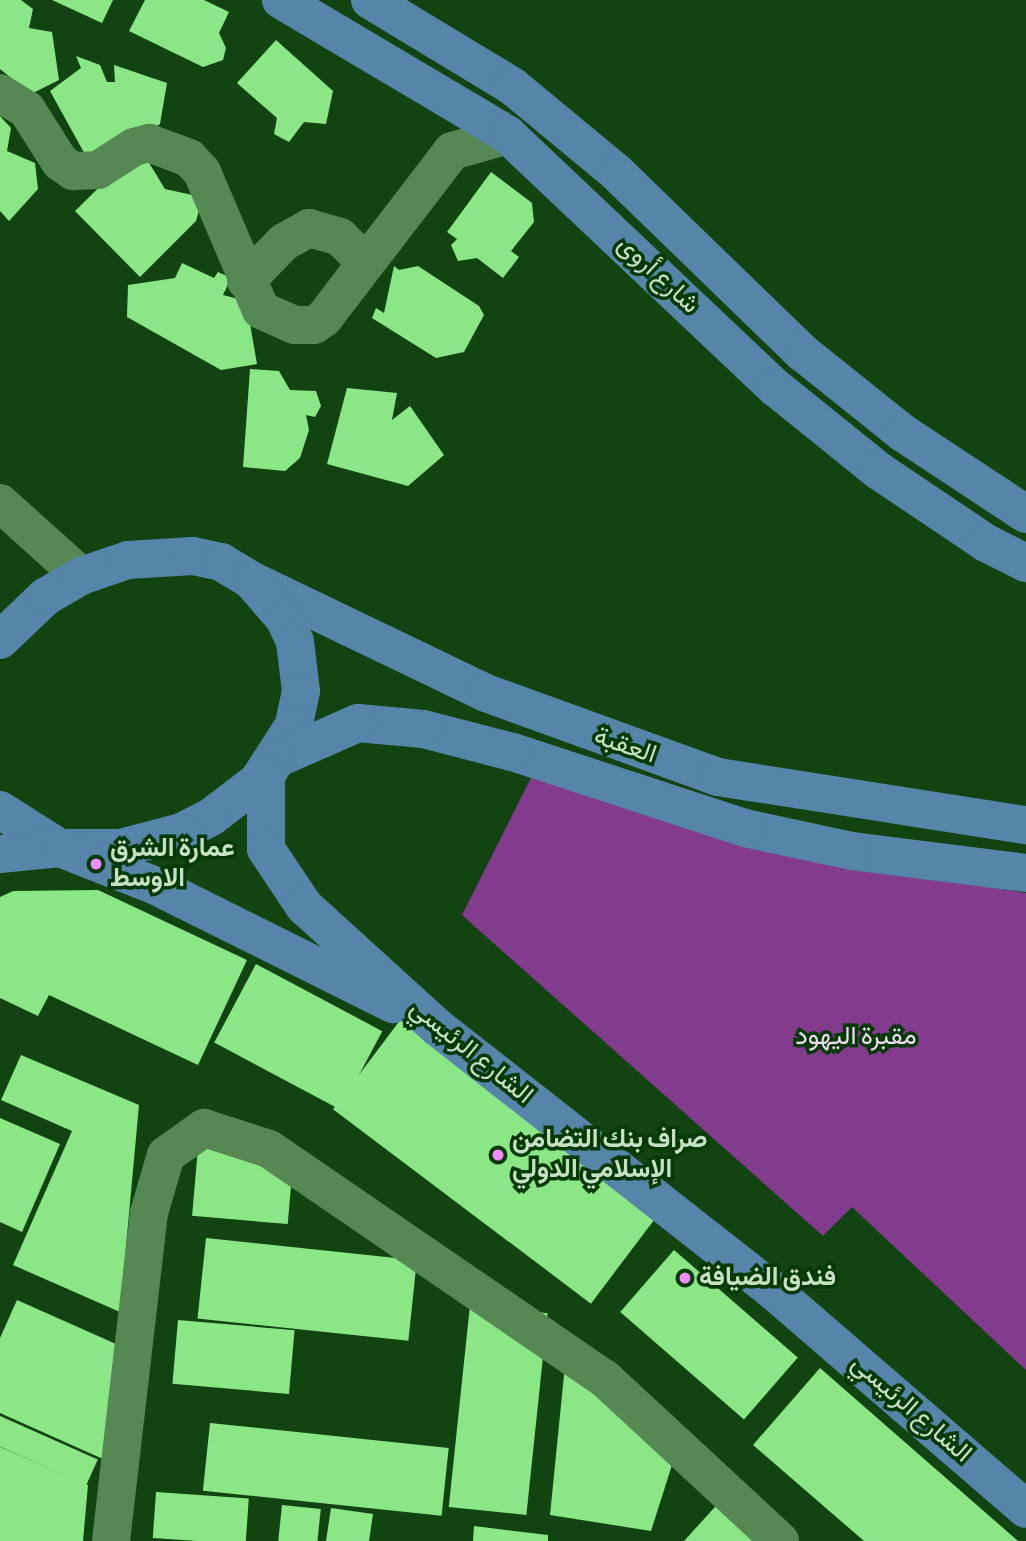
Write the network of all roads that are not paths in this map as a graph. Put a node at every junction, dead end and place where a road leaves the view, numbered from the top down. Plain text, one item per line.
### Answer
1 (281, 0) edge
2 (370, 0) edge
3 (0, 93) edge
4 (508, 135) junction
5 (364, 261) junction
6 (246, 281) junction
7 (0, 503) edge
8 (1026, 514) edge
9 (1026, 563) edge
10 (81, 576) junction
11 (251, 580) junction
12 (0, 640) edge
13 (276, 759) junction
14 (0, 810) edge
15 (1026, 825) edge
16 (60, 848) junction
17 (0, 855) edge
18 (1026, 873) edge
19 (437, 1027) junction
20 (1026, 1508) edge
21 (111, 1541) edge
22 (780, 1541) edge

1 - 4 main road, شارع أروى
2 - 8 main road, شارع أروى
3 - 6 street
4 - 5 street
4 - 9 main road, شارع أروى
5 - 6 street
5 - 6 street
7 - 10 street
10 - 11 main road
10 - 12 main road
11 - 13 main road
11 - 15 main road, العقبة
13 - 16 main road
13 - 18 main road, العقبة
13 - 19 main road, الشارع الرئيسي
14 - 16 main road
16 - 17 main road
16 - 19 main road
19 - 20 main road, الشارع الرئيسي
21 - 22 street

